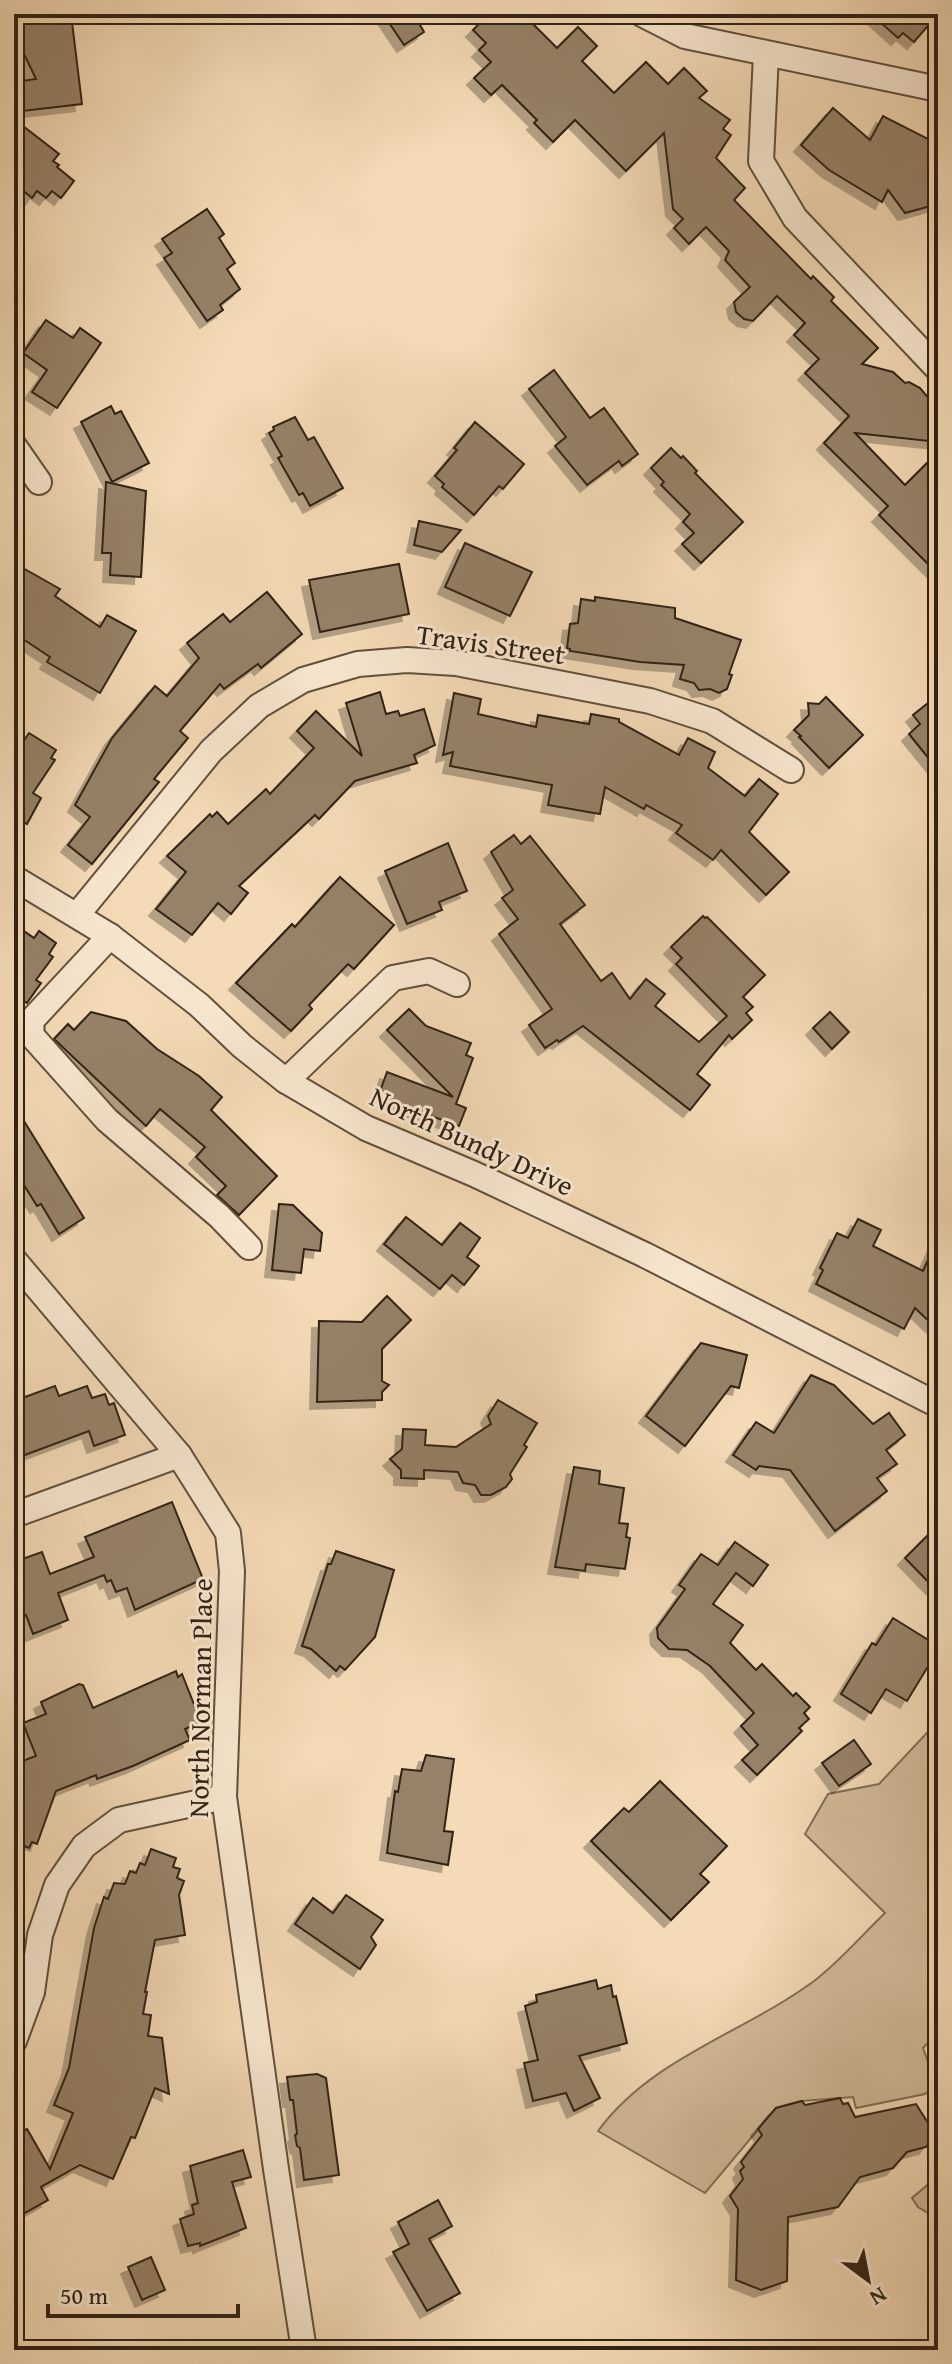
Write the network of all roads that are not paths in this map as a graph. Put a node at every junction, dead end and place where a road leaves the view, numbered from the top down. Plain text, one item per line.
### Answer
1 (642, 14) edge
2 (766, 54) junction
3 (938, 89) edge
4 (938, 369) edge
5 (14, 446) edge
6 (39, 482) dead end
7 (791, 770) dead end
8 (14, 878) edge
9 (77, 915) junction
10 (110, 936) junction
11 (457, 984) dead end
12 (286, 1081) junction
13 (249, 1247) dead end
14 (14, 1260) edge
15 (938, 1405) edge
16 (179, 1455) junction
17 (14, 1515) edge
18 (224, 1797) junction
19 (14, 2041) edge
20 (304, 2350) edge

1 - 2 street
2 - 3 street
2 - 4 street
5 - 6 street
7 - 9 street, Travis Street
8 - 9 street, North Bundy Drive
9 - 10 street, North Bundy Drive
10 - 12 street, North Bundy Drive
10 - 13 street
11 - 12 street
12 - 15 street, North Bundy Drive
14 - 16 street, North Norman Place
16 - 17 street
16 - 18 street, North Norman Place
18 - 19 street
18 - 20 street, North Norman Place

